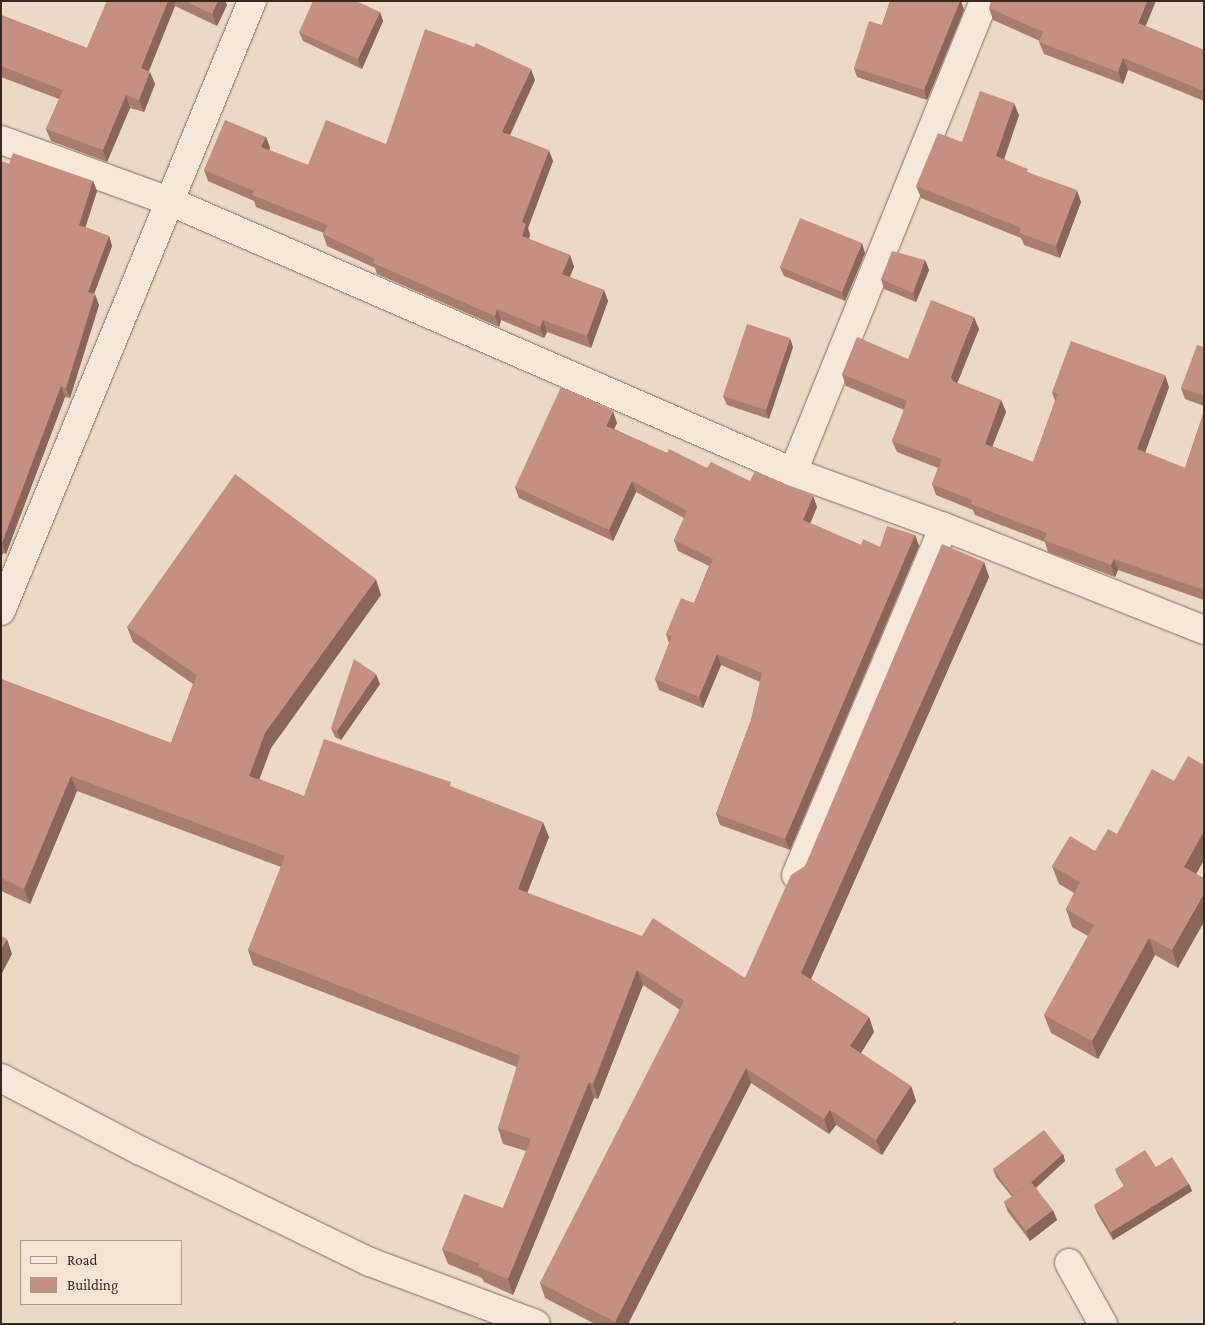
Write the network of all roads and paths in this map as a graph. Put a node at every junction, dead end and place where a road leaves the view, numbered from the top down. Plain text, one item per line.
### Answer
1 (252, 1) edge
2 (984, 1) edge
3 (1, 140) edge
4 (169, 201) junction
5 (793, 472) junction
6 (944, 526) junction
7 (1, 611) edge
8 (1204, 630) edge
9 (796, 875) edge
10 (1, 1078) edge
11 (1069, 1262) dead end
12 (536, 1324) edge
13 (1103, 1324) edge

1 - 4 street
2 - 5 street
3 - 4 street
4 - 5 street
4 - 7 street
5 - 6 street
6 - 8 street
6 - 9 street
10 - 12 street
11 - 13 street

